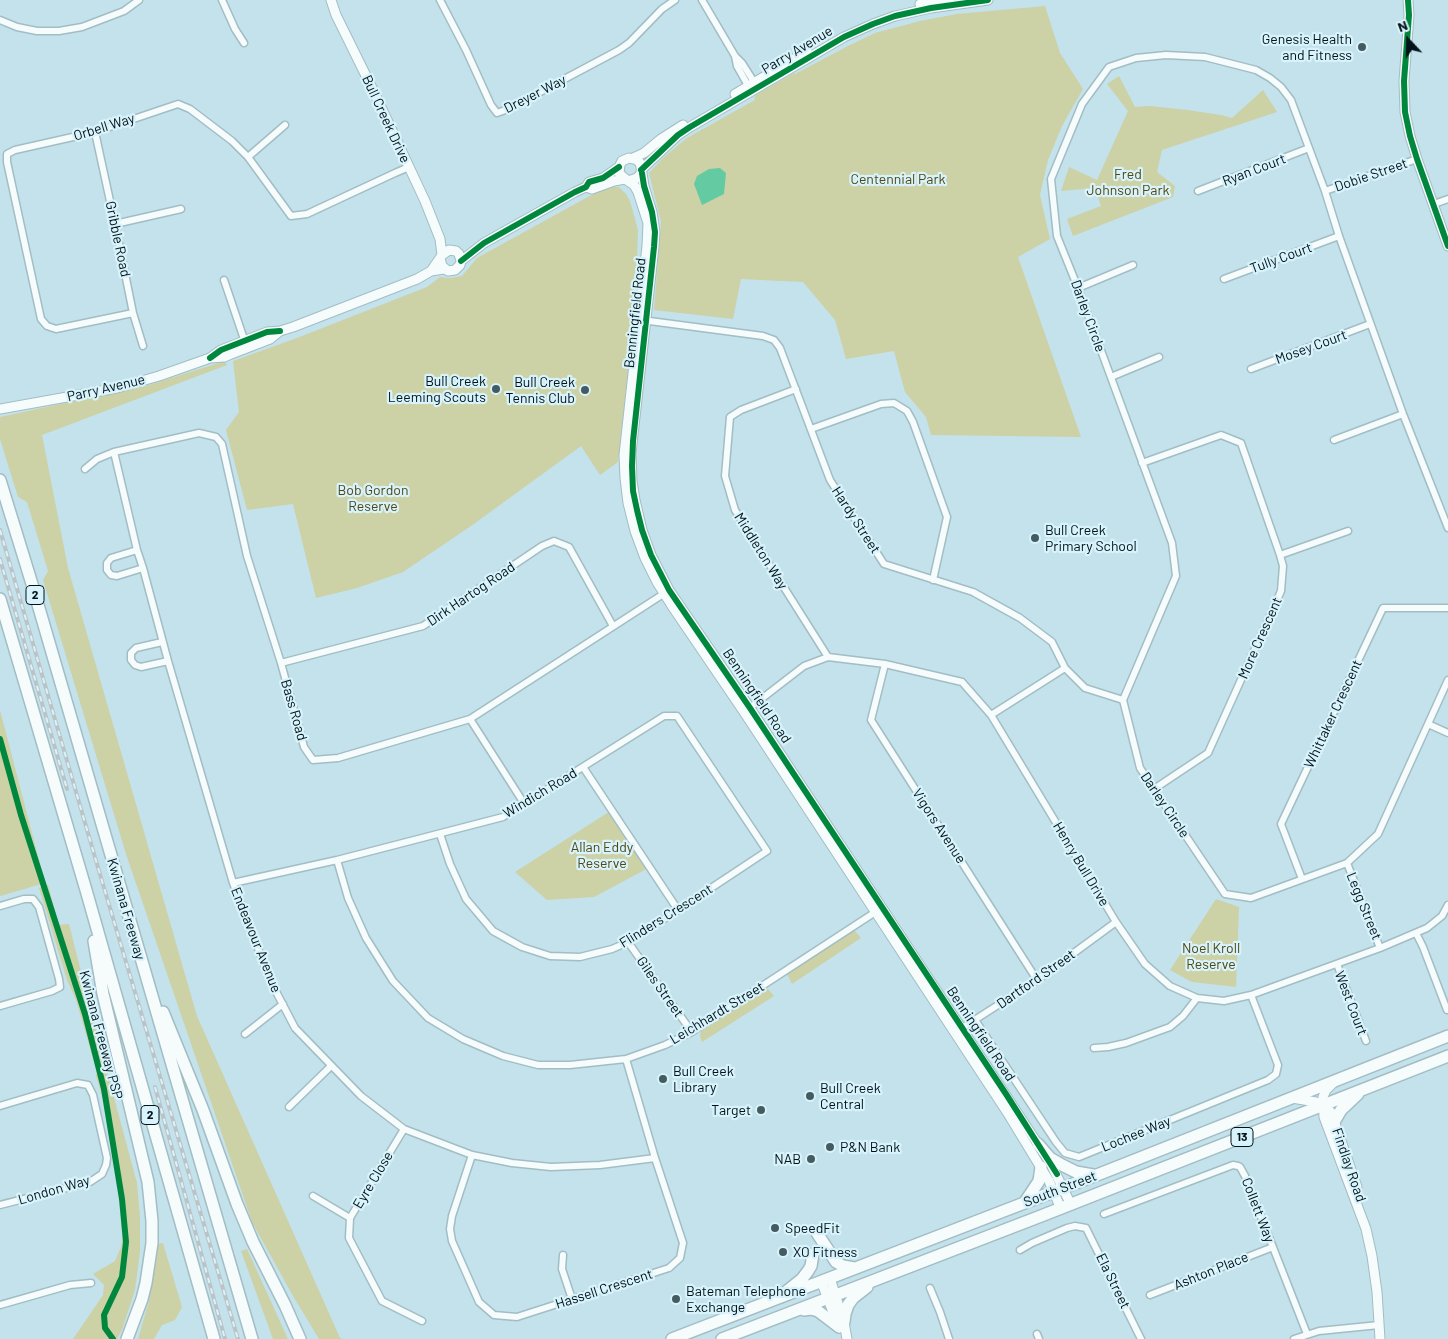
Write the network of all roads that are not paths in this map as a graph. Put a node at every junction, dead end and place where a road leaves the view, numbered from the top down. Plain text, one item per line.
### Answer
1 (140, 0) edge
2 (222, 0) edge
3 (331, 0) edge
4 (440, 0) edge
5 (675, 0) edge
6 (702, 0) edge
7 (950, 0) edge
8 (988, 0) edge
9 (1408, 0) edge
10 (935, 3) edge
11 (0, 23) edge
12 (244, 43) dead end
13 (753, 87) junction
14 (284, 125) dead end
15 (95, 132) junction
16 (1309, 148) junction
17 (248, 157) junction
18 (633, 158) junction
19 (1417, 159) junction
20 (619, 167) junction
21 (409, 168) junction
22 (642, 171) junction
23 (627, 180) junction
24 (586, 187) junction
25 (1198, 191) dead end
26 (1325, 191) junction
27 (1448, 199) edge
28 (1434, 204) junction
29 (182, 209) dead end
30 (115, 224) junction
31 (1339, 236) junction
32 (484, 243) junction
33 (1448, 246) edge
34 (447, 254) junction
35 (461, 261) junction
36 (1134, 265) dead end
37 (444, 269) junction
38 (431, 271) junction
39 (1224, 279) dead end
40 (224, 280) dead end
41 (1078, 288) junction
42 (133, 312) junction
43 (643, 320) junction
44 (1370, 324) junction
45 (246, 344) junction
46 (143, 346) dead end
47 (1159, 357) dead end
48 (1251, 369) dead end
49 (1111, 377) junction
50 (796, 390) junction
51 (0, 409) edge
52 (1403, 414) junction
53 (811, 429) junction
54 (1334, 440) dead end
55 (114, 452) junction
56 (1142, 463) junction
57 (85, 469) dead end
58 (0, 480) edge
59 (1446, 518) edge
60 (1448, 528) edge
61 (1348, 531) dead end
62 (137, 550) junction
63 (1280, 555) junction
64 (143, 568) junction
65 (933, 580) junction
66 (667, 592) junction
67 (0, 599) edge
68 (1448, 608) edge
69 (613, 626) junction
70 (162, 642) junction
71 (828, 657) junction
72 (168, 661) junction
73 (281, 663) junction
74 (885, 664) junction
75 (1065, 668) junction
76 (1448, 680) edge
77 (1123, 700) junction
78 (747, 710) junction
79 (991, 715) junction
80 (470, 719) junction
81 (1428, 724) junction
82 (1448, 733) edge
83 (583, 767) junction
84 (1154, 789) junction
85 (524, 804) junction
86 (440, 834) junction
87 (767, 851) joint
88 (337, 860) junction
89 (1347, 863) junction
90 (1302, 880) junction
91 (233, 883) junction
92 (86, 890) junction
93 (1448, 905) edge
94 (0, 906) edge
95 (879, 909) junction
96 (678, 910) junction
97 (1116, 922) junction
98 (1416, 933) junction
99 (628, 942) junction
100 (1380, 948) junction
101 (140, 958) junction
102 (1337, 964) junction
103 (1037, 980) junction
104 (1251, 995) junction
105 (1197, 998) junction
106 (283, 1004) junction
107 (0, 1006) edge
108 (1447, 1010) edge
109 (976, 1020) junction
110 (958, 1031) junction
111 (690, 1033) junction
112 (245, 1034) dead end
113 (1448, 1036) edge
114 (1366, 1041) dead end
115 (1094, 1048) dead end
116 (1448, 1056) edge
117 (626, 1059) junction
118 (331, 1066) junction
119 (1336, 1079) junction
120 (1364, 1089) junction
121 (1289, 1098) junction
122 (1322, 1105) junction
123 (0, 1106) edge
124 (289, 1107) dead end
125 (1334, 1122) junction
126 (404, 1129) junction
127 (1038, 1144) junction
128 (472, 1155) junction
129 (655, 1158) junction
130 (1041, 1167) junction
131 (1096, 1175) junction
132 (1059, 1189) junction
133 (313, 1196) dead end
134 (1024, 1202) junction
135 (0, 1205) edge
136 (1066, 1207) junction
137 (1104, 1214) dead end
138 (350, 1218) junction
139 (1366, 1228) junction
140 (817, 1233) dead end
141 (1272, 1247) junction
142 (1020, 1250) dead end
143 (813, 1254) dead end
144 (563, 1255) dead end
145 (854, 1268) junction
146 (825, 1279) junction
147 (873, 1281) junction
148 (92, 1283) dead end
149 (930, 1288) dead end
150 (1150, 1295) dead end
151 (780, 1297) junction
152 (832, 1297) junction
153 (572, 1298) junction
154 (0, 1305) edge
155 (285, 1305) junction
156 (795, 1311) junction
157 (422, 1321) dead end
158 (1379, 1325) junction
159 (844, 1331) edge
160 (700, 1334) edge
161 (1307, 1334) junction
162 (127, 1339) edge
163 (214, 1339) edge
164 (252, 1339) edge
165 (300, 1339) edge
166 (306, 1339) edge
167 (672, 1339) edge
168 (722, 1339) edge
169 (949, 1339) edge
170 (1141, 1339) edge
171 (1294, 1339) edge
172 (1380, 1339) edge

1 - 11 street
2 - 12 street
3 - 21 main road, Bull Creek Drive
4 - 5 street, Dreyer Way
6 - 13 street
7 - 10 main road, Parry Avenue
8 - 10 main road, Parry Avenue
9 - 19 main road
10 - 13 main road, Parry Avenue
13 - 18 main road, Parry Avenue
13 - 22 main road, Parry Avenue
14 - 17 street
15 - 17 street, Orbell Way
15 - 30 street, Gribble Road
15 - 42 street, Orbell Way
16 - 25 street, Ryan Court
16 - 26 street, Darley Circle
16 - 41 street, Darley Circle
17 - 21 street, Orbell Way
18 - 20 main road, Parry Avenue
18 - 22 main road
19 - 26 street, Dobie Street
19 - 28 main road
20 - 23 main road
20 - 24 main road, Parry Avenue
21 - 34 main road, Bull Creek Drive
22 - 23 main road, Parry Avenue
22 - 43 main road, Benningfield Road
23 - 24 main road, Parry Avenue
23 - 43 main road, Benningfield Road
24 - 32 main road, Parry Avenue
26 - 31 street, Darley Circle
27 - 28 street
28 - 33 main road
29 - 30 street
30 - 42 street, Gribble Road
31 - 39 street, Tully Court
31 - 44 street, Darley Circle
32 - 34 main road, Parry Avenue
32 - 35 main road, Parry Avenue
34 - 35 main road
34 - 37 main road
34 - 38 main road
35 - 37 main road, Parry Avenue
36 - 41 street
37 - 38 main road, Parry Avenue
38 - 45 main road, Parry Avenue
40 - 45 street
41 - 49 street, Darley Circle
42 - 46 street, Gribble Road
43 - 50 street, Hardy Street
43 - 66 main road, Benningfield Road
44 - 48 street, Mosey Court
44 - 52 street, Darley Circle
45 - 51 main road, Parry Avenue
47 - 49 street
49 - 56 street, Darley Circle
50 - 53 street, Hardy Street
50 - 71 street, Middleton Way
52 - 54 street
52 - 59 street, Darley Circle
53 - 65 street, Hardy Street
53 - 65 street
55 - 57 street, Bass Road
55 - 62 street, Endeavour Avenue
55 - 73 street, Bass Road
56 - 63 street, More Crescent
56 - 77 street, Darley Circle
58 - 101 highway, Kwinana Freeway / 2
59 - 60 street, Darley Circle
61 - 63 street
62 - 64 street, Endeavour Avenue
62 - 64 street
63 - 84 street, More Crescent
64 - 70 street, Endeavour Avenue
65 - 75 street, Hardy Street
66 - 69 street, Bass Road
66 - 78 main road, Benningfield Road
67 - 92 highway, 2
68 - 90 street, Whittaker Crescent
69 - 73 street, Dirk Hartog Road
69 - 80 street, Bass Road
70 - 72 street, Endeavour Avenue
70 - 72 street
71 - 74 street, Henry Bull Drive
71 - 78 street, Henry Bull Drive
72 - 91 street, Endeavour Avenue
73 - 80 street, Bass Road
74 - 79 street, Henry Bull Drive
74 - 103 street, Vigors Avenue
75 - 77 street, Hardy Street
75 - 79 street
76 - 81 street, Darley Circle
77 - 84 street, Darley Circle
78 - 95 main road, Benningfield Road
79 - 97 street, Henry Bull Drive
80 - 85 street
81 - 82 street
81 - 89 street, Darley Circle
83 - 85 street, Windich Road
83 - 87 street, Windich Road
83 - 96 street
84 - 90 street, Darley Circle
85 - 86 street, Windich Road
86 - 88 street, Windich Road
86 - 99 street, Flinders Crescent
87 - 96 street, Flinders Crescent
88 - 91 street, Windich Road
88 - 117 street, Leichhardt Street
89 - 90 street, Darley Circle
89 - 100 street, Legg Street
91 - 106 street, Endeavour Avenue
92 - 162 highway
92 - 163 highway, 2
93 - 98 street, Henry Bull Drive
94 - 107 street
95 - 110 main road, Benningfield Road
95 - 111 street, Leichhardt Street
96 - 99 street, Flinders Crescent
97 - 103 street, Dartford Street
97 - 105 street, Henry Bull Drive
98 - 100 street, Henry Bull Drive
98 - 108 street
99 - 111 street, Giles Street
100 - 102 street, Henry Bull Drive
101 - 155 highway
101 - 164 highway, Kwinana Freeway / 2
102 - 104 street, Henry Bull Drive
102 - 114 street, West Court
103 - 109 street, Dartford Street
104 - 105 street, Henry Bull Drive
104 - 109 street, Lochee Way
105 - 115 street
106 - 112 street
106 - 118 street, Endeavour Avenue
109 - 110 street, Dartford Street
110 - 127 main road, Benningfield Road
110 - 130 main road, Benningfield Road
111 - 117 street, Leichhardt Street
113 - 119 highway, South Street / 13
116 - 120 highway, South Street / 13
117 - 129 street, Hassell Crescent
118 - 124 street
118 - 126 street, Endeavour Avenue
119 - 121 highway, South Street / 13
119 - 122 main road
120 - 122 highway, South Street / 13
120 - 125 highway
121 - 122 main road
121 - 131 highway, South Street / 13
122 - 125 main road, Findlay Road
122 - 136 highway, South Street / 13
122 - 139 main road, Findlay Road
123 - 135 street, London Way
125 - 139 main road, Findlay Road
126 - 128 street, Endeavour Avenue
126 - 138 street, Eyre Close
127 - 131 highway
127 - 132 main road, Benningfield Road
128 - 129 street, Endeavour Avenue
128 - 153 street, Hassell Crescent
129 - 153 street, Hassell Crescent
130 - 132 main road, Benningfield Road
130 - 134 highway
131 - 132 highway, South Street / 13
132 - 134 highway, South Street / 13
132 - 136 main road, Benningfield Road
133 - 138 street
134 - 145 highway, South Street / 13
136 - 147 highway, South Street / 13
137 - 141 street, Collett Way
138 - 157 street, Eyre Close
139 - 158 main road, Findlay Road
140 - 145 highway
141 - 150 street, Ashton Place
141 - 161 street, Collett Way
142 - 170 street, Ela Street
143 - 151 highway
144 - 153 street
145 - 146 highway, South Street / 13
146 - 151 highway, South Street / 13
146 - 152 main road
147 - 152 highway, South Street / 13
147 - 159 highway
148 - 154 street
149 - 169 street
151 - 160 highway, South Street / 13
152 - 156 highway, South Street / 13
152 - 159 main road
155 - 165 highway
155 - 166 highway
156 - 159 highway
156 - 168 highway, South Street / 13
158 - 161 street
158 - 172 main road, Findlay Road
160 - 167 highway, South Street / 13
161 - 171 street

